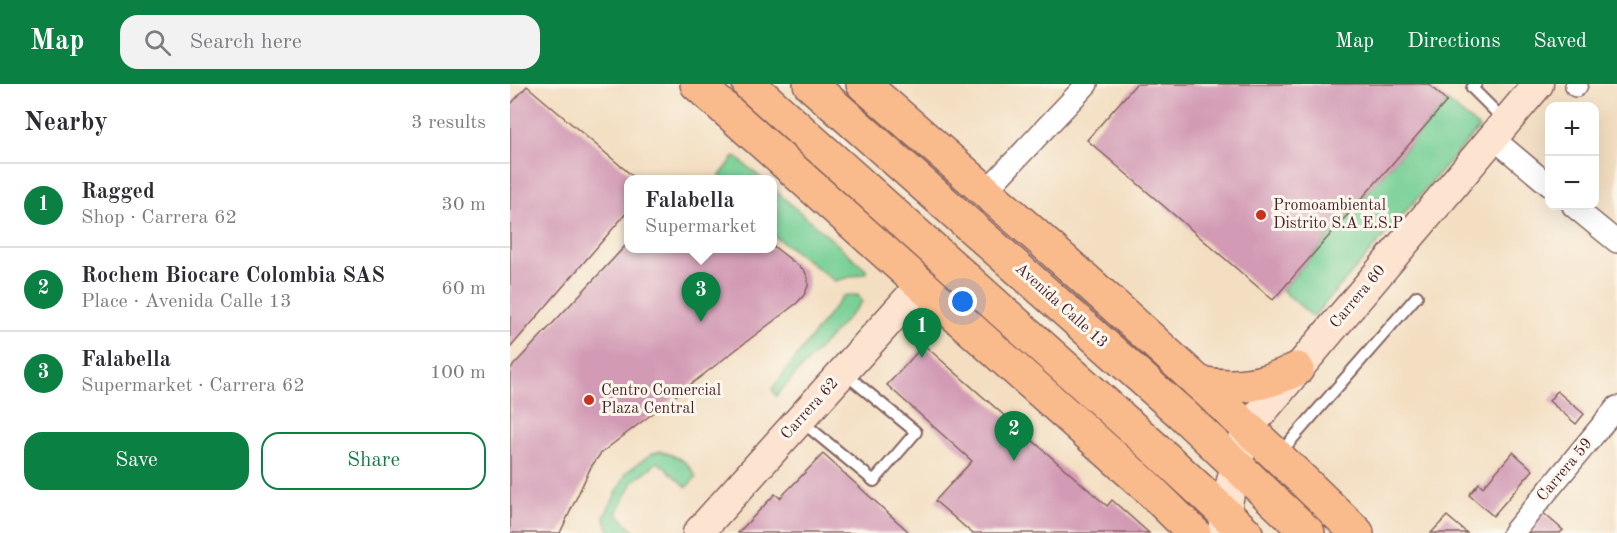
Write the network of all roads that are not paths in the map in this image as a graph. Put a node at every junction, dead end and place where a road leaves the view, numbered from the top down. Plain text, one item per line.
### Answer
1 (697, 84) edge
2 (748, 84) edge
3 (810, 84) edge
4 (863, 84) edge
5 (1087, 84) edge
6 (1538, 84) edge
7 (1472, 85) edge
8 (1499, 130) junction
9 (1545, 181) edge
10 (986, 191) junction
11 (1578, 210) edge
12 (1020, 221) junction
13 (1617, 242) edge
14 (1039, 285) junction
15 (930, 291) junction
16 (1417, 296) dead end
17 (1003, 313) junction
18 (1297, 369) junction
19 (843, 372) junction
20 (1199, 383) junction
21 (1617, 408) edge
22 (800, 420) junction
23 (1248, 428) junction
24 (1278, 455) junction
25 (1236, 464) junction
26 (1231, 526) edge
27 (698, 533) edge
28 (1194, 533) edge
29 (1308, 533) edge
30 (1357, 533) edge
31 (1513, 533) edge

1 - 15 main road
2 - 17 main road
3 - 14 main road, Avenida Calle 13
4 - 10 main road
5 - 10 street
6 - 8 street, Carrera 60
7 - 8 lane
8 - 9 street
8 - 18 street, Carrera 60
10 - 12 main road
11 - 13 street
12 - 14 main road
12 - 20 main road
14 - 25 main road, Avenida Calle 13
15 - 17 main road
15 - 19 street, Carrera 62
15 - 28 main road
16 - 24 lane
17 - 26 main road
18 - 20 main road
18 - 23 street, Carrera 60
19 - 22 street, Carrera 62
19 - 22 lane
20 - 23 main road
21 - 31 street, Carrera 59
22 - 27 street, Carrera 62
23 - 24 main road
23 - 25 street, Carrera 60
24 - 30 main road
25 - 26 street, Carrera 60
25 - 29 main road, Avenida Calle 13

